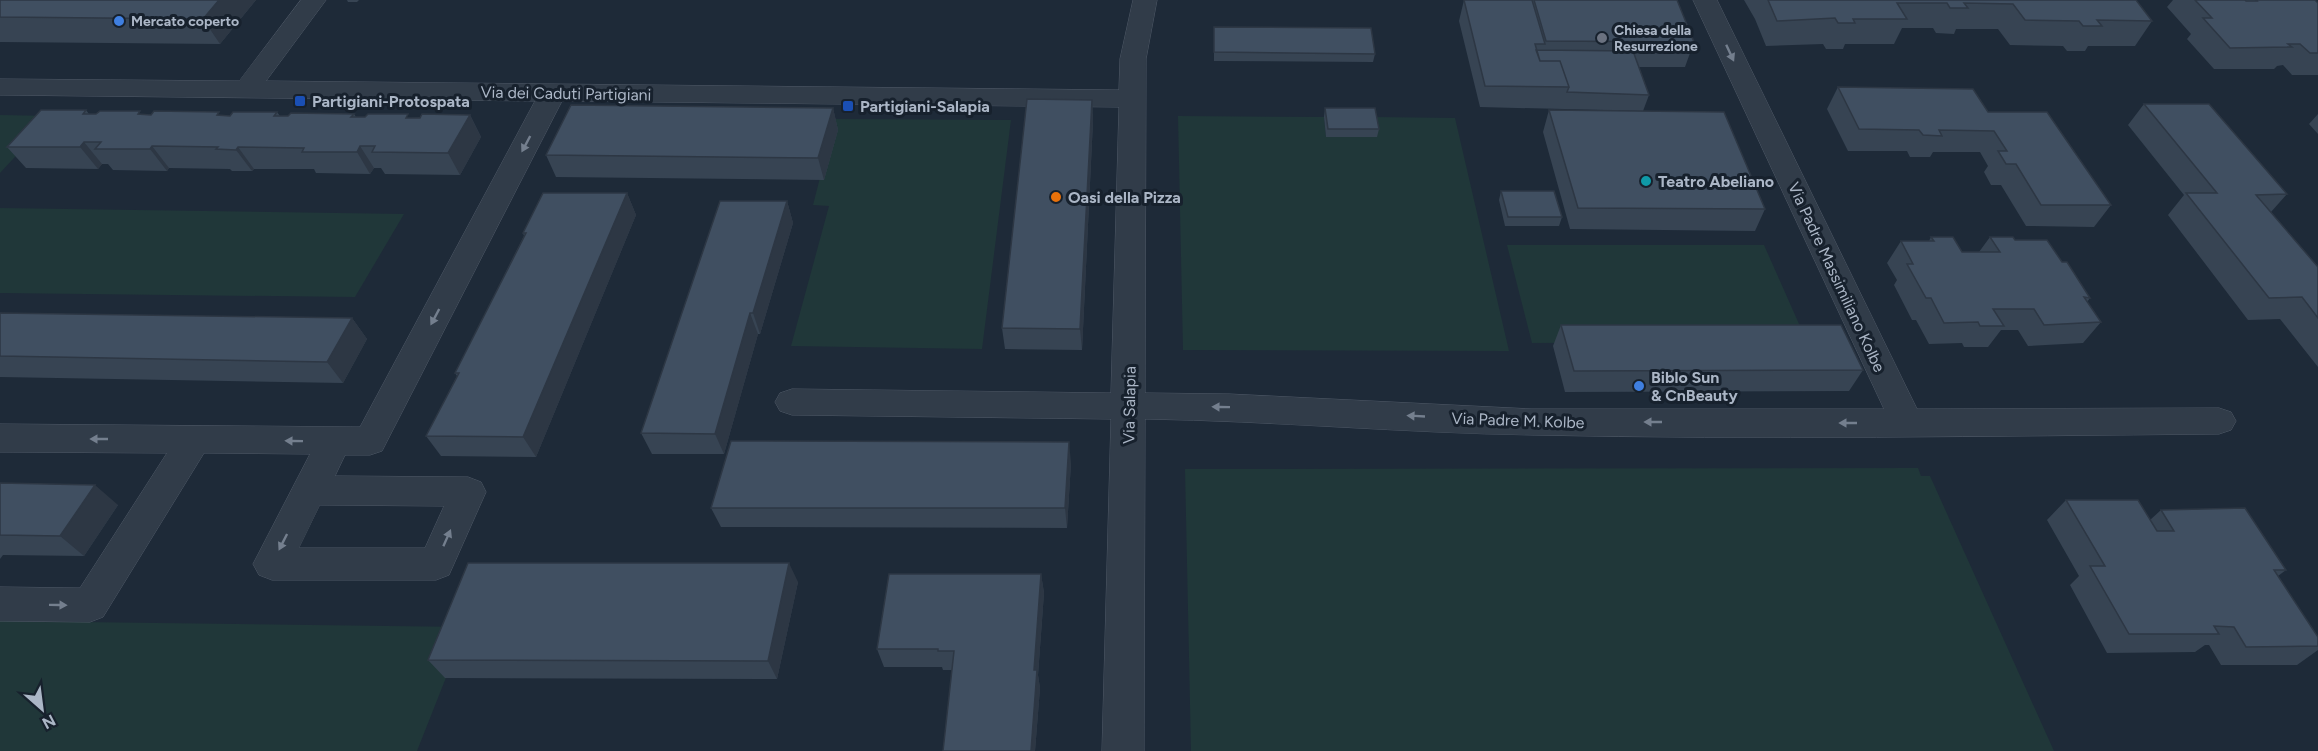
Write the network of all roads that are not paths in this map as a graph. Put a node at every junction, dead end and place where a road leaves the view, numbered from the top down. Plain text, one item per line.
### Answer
1 (315, 0) edge
2 (1120, 0) edge
3 (1145, 0) edge
4 (1705, 0) edge
5 (1133, 59) junction
6 (0, 87) edge
7 (246, 90) junction
8 (553, 92) junction
9 (1133, 99) junction
10 (792, 402) dead end
11 (1129, 406) junction
12 (2219, 421) dead end
13 (1906, 423) junction
14 (0, 438) edge
15 (195, 440) junction
16 (334, 442) junction
17 (310, 490) junction
18 (0, 604) edge
19 (1124, 751) edge

1 - 7 street
2 - 5 street, Via Salapia
3 - 5 street, Via Salapia
4 -> 13 street, Via Padre Massimiliano Kolbe
5 - 9 street, Via Salapia
6 - 7 street, Via dei Caduti Partigiani
7 - 8 street, Via dei Caduti Partigiani
8 - 9 street, Via dei Caduti Partigiani
8 -> 16 street
9 - 11 street, Via Salapia
10 - 11 street, Via Padre M. Kolbe
13 -> 11 street, Via Padre M. Kolbe
11 - 19 street, Via Salapia
12 - 13 street, Via Padre M. Kolbe
15 -> 14 street
16 -> 15 street
18 -> 15 street
16 - 17 street
17 -> 17 street

